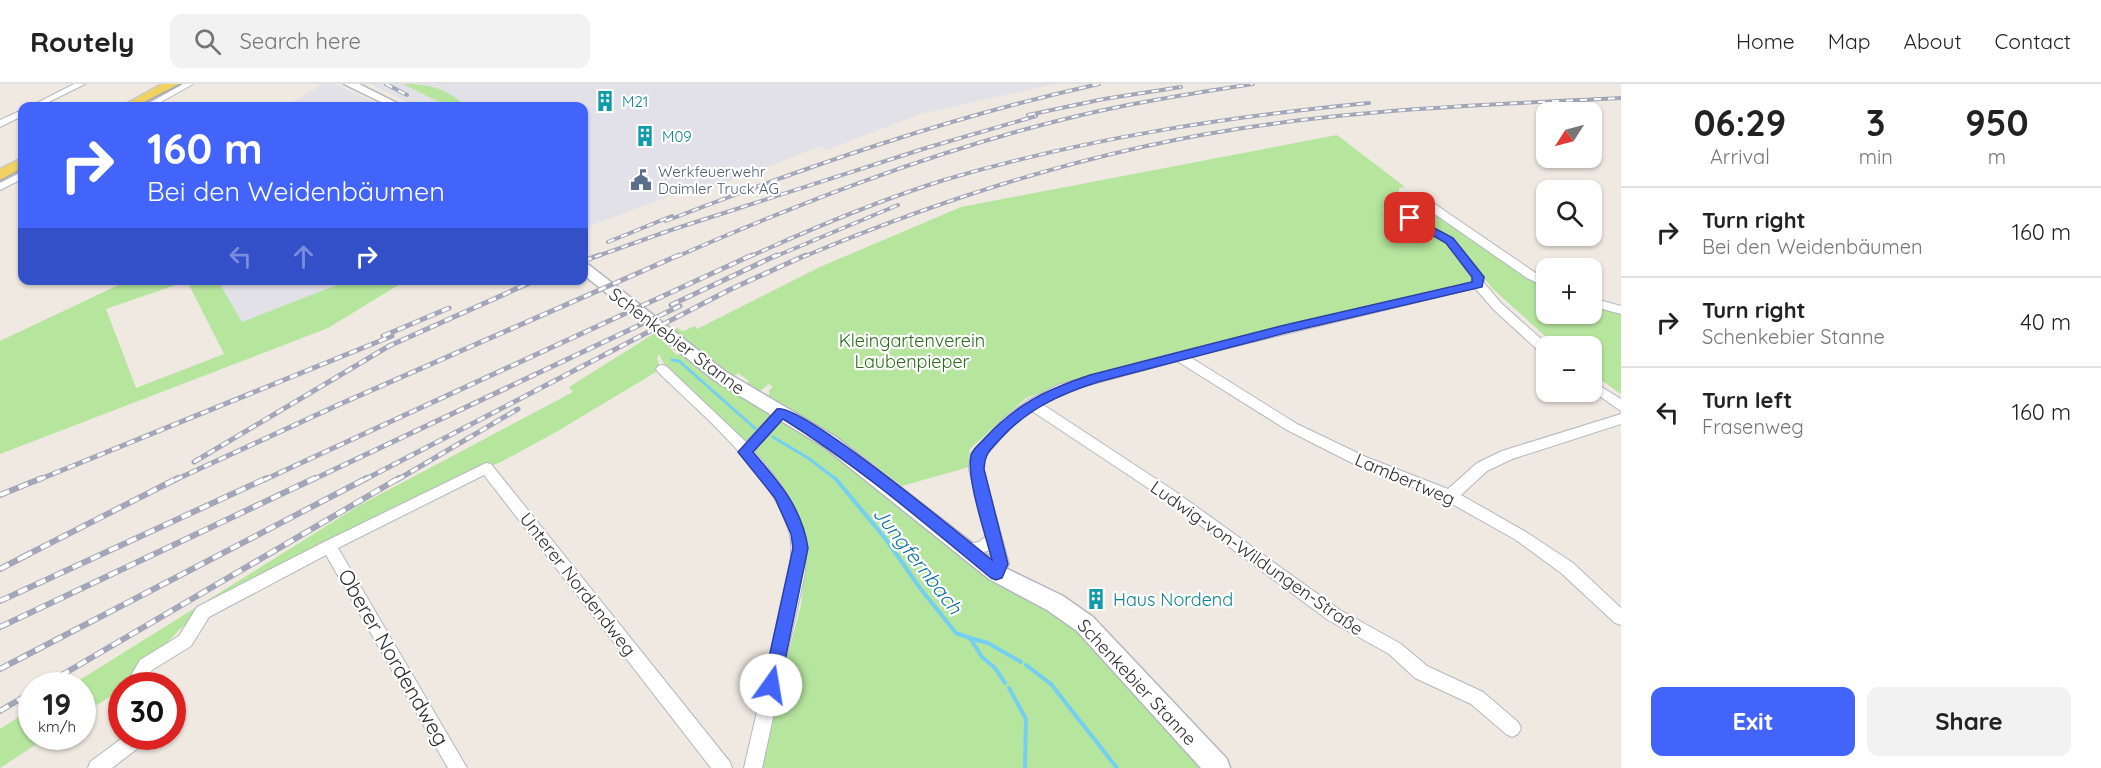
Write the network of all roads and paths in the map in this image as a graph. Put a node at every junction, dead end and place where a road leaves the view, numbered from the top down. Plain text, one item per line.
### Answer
1 (81, 84) edge
2 (160, 84) edge
3 (172, 84) edge
4 (189, 84) edge
5 (350, 84) edge
6 (43, 102) edge
7 (126, 102) edge
8 (137, 102) edge
9 (155, 102) edge
10 (388, 102) edge
11 (18, 115) edge
12 (0, 124) edge
13 (18, 159) edge
14 (18, 165) edge
15 (0, 169) edge
16 (0, 176) edge
17 (18, 177) edge
18 (0, 187) edge
19 (588, 271) edge
20 (1536, 279) edge
21 (1478, 284) junction
22 (1602, 305) edge
23 (1621, 310) edge
24 (1536, 342) edge
25 (1179, 356) junction
26 (662, 369) dead end
27 (1602, 392) edge
28 (1032, 404) junction
29 (1621, 406) edge
30 (782, 412) junction
31 (1621, 419) edge
32 (745, 452) junction
33 (1450, 496) junction
34 (995, 537) junction
35 (329, 546) junction
36 (965, 549) junction
37 (996, 573) junction
38 (1621, 618) edge
39 (141, 672) edge
40 (1512, 728) dead end
41 (121, 750) edge
42 (97, 768) edge
43 (458, 768) edge
44 (723, 768) edge
45 (753, 768) edge
46 (1218, 768) edge

1 - 6 street
2 - 7 main road
3 - 8 main road
4 - 9 street
5 - 10 street
11 - 12 street
13 - 15 main road
14 - 16 main road
17 - 18 street
19 - 30 street, Schenkebier Stanne
20 - 21 street
21 - 24 street
21 - 25 street
22 - 23 street
25 - 28 street
25 - 33 street, Lambertweg
26 - 32 street
27 - 29 street
28 - 34 street
28 - 40 street, Ludwig-von-Wildungen-Straße
30 - 32 street
30 - 36 street, Schenkebier Stanne
31 - 33 street
32 - 45 street
33 - 38 street, Lambertweg
34 - 36 street
34 - 37 street
35 - 39 street
35 - 43 street, Oberer Nordendweg
35 - 44 street, Unterer Nordendweg
36 - 37 street, Schenkebier Stanne
37 - 46 street, Schenkebier Stanne
41 - 42 street

